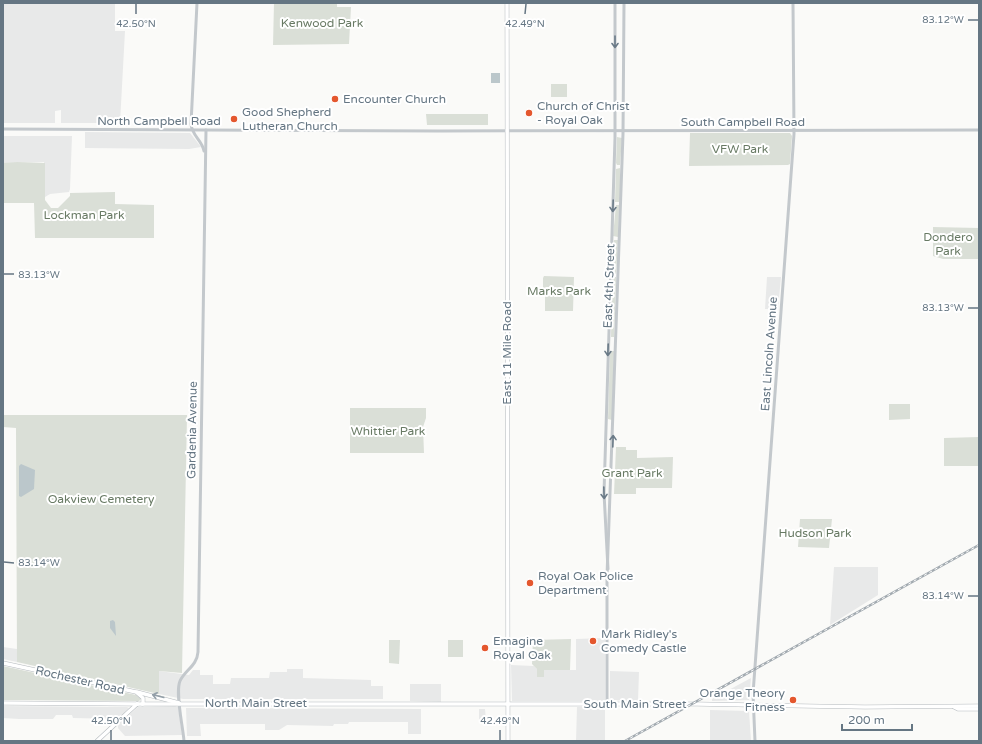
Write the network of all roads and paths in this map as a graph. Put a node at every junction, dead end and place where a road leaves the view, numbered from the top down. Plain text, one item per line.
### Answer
1 (197, 3) edge
2 (507, 3) edge
3 (615, 3) edge
4 (624, 3) edge
5 (793, 3) edge
6 (615, 123) junction
7 (623, 123) junction
8 (3, 129) edge
9 (192, 130) junction
10 (206, 130) junction
11 (794, 130) junction
12 (979, 130) edge
13 (507, 131) junction
14 (615, 131) junction
15 (624, 131) junction
16 (615, 138) junction
17 (623, 139) junction
18 (204, 150) junction
19 (608, 569) junction
20 (3, 663) edge
21 (136, 692) junction
22 (3, 703) edge
23 (180, 703) junction
24 (508, 703) junction
25 (137, 704) junction
26 (143, 704) junction
27 (607, 704) junction
28 (752, 705) junction
29 (979, 707) edge
30 (97, 741) edge
31 (184, 741) edge
32 (508, 741) edge
33 (755, 741) edge

1 - 9 street
2 - 13 main road, East 11 Mile Road
3 -> 6 street, East 4th Street
4 - 7 street, East 4th Street
5 - 11 street, East Lincoln Avenue
6 - 7 street
6 - 14 street, East 4th Street
7 - 15 street, East 4th Street
8 - 9 street, North Campbell Road
9 - 10 street, North Campbell Road
9 - 18 street
10 - 13 street, North Campbell Road
10 - 18 street, Gardenia Avenue
11 - 12 street, South Campbell Road
11 - 15 street, South Campbell Road
11 - 28 street, East Lincoln Avenue
13 - 14 street, South Campbell Road
13 - 24 main road, East 11 Mile Road
14 - 15 street, South Campbell Road
14 - 16 street, East 4th Street
15 - 17 street, East 4th Street
16 - 17 street
16 -> 19 street, East 4th Street
19 -> 17 street, East 4th Street
18 - 23 street, Gardenia Avenue
19 - 27 street, East 4th Street
20 - 21 main road, Rochester Road
23 -> 21 main road
21 - 26 main road, Rochester Road
22 - 25 main road
23 - 24 main road, North Main Street
23 - 26 main road, North Main Street
23 - 31 street, Gardenia Avenue
24 - 27 main road, South Main Street
24 - 32 main road, East 11 Mile Road
25 - 26 main road, North Main Street
25 - 30 main road
27 - 28 main road, South Main Street
28 - 29 main road, South Main Street
28 - 33 street, East Lincoln Avenue

